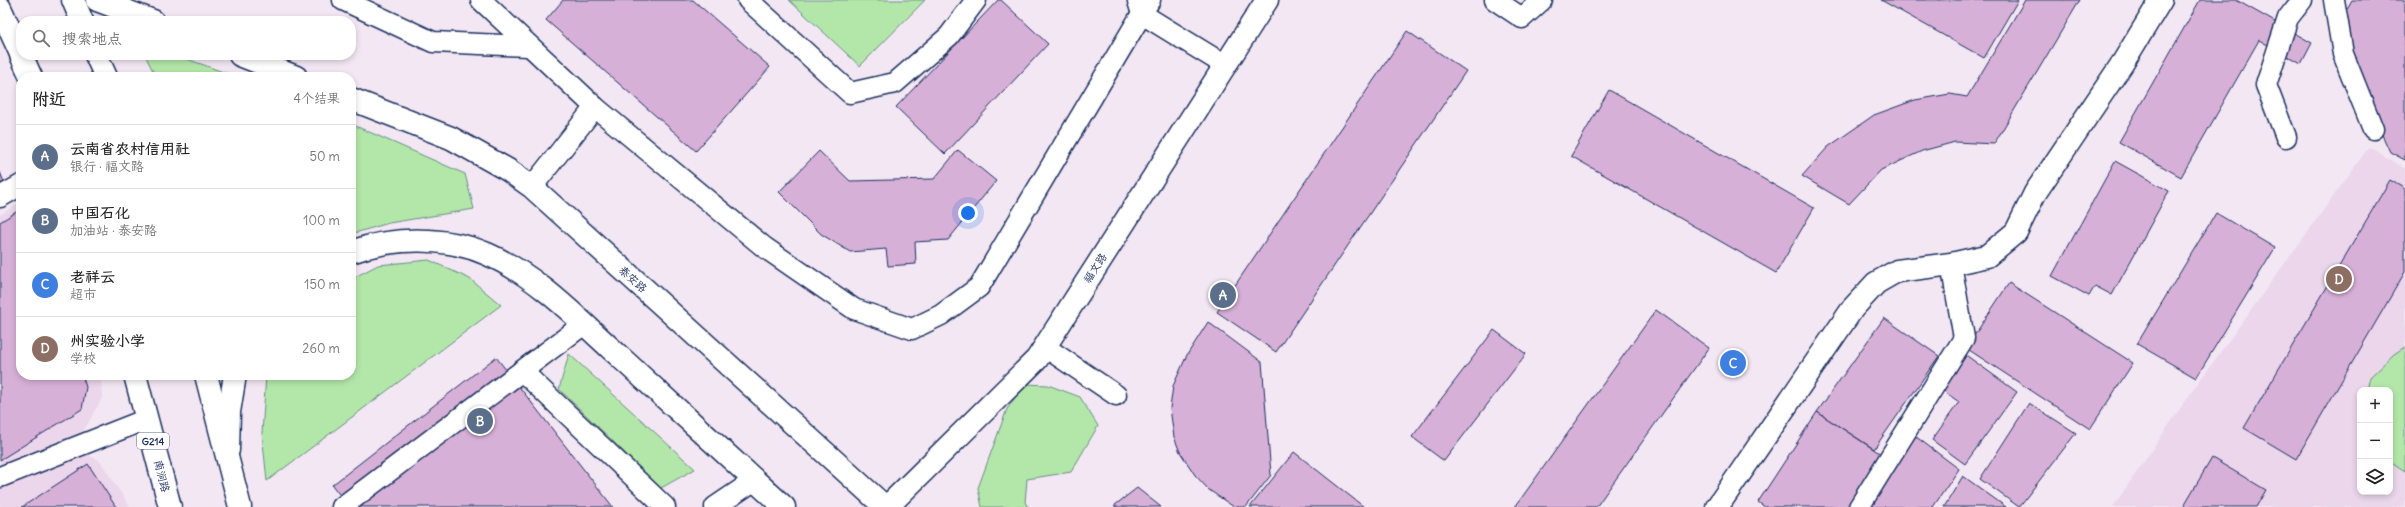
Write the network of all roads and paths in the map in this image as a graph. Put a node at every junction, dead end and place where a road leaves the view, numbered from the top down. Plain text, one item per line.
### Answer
1 (73, 0) edge
2 (97, 0) edge
3 (343, 0) edge
4 (481, 0) edge
5 (748, 0) edge
6 (976, 0) edge
7 (1267, 0) edge
8 (1495, 0) edge
9 (1542, 0) edge
10 (2161, 0) edge
11 (2302, 0) edge
12 (2334, 0) edge
13 (124, 4) edge
14 (1143, 5) edge
15 (0, 8) edge
16 (80, 16) edge
17 (144, 16) edge
18 (16, 43) edge
19 (529, 46) junction
20 (24, 60) edge
21 (98, 60) edge
22 (253, 60) edge
23 (1225, 65) junction
24 (29, 72) edge
25 (104, 72) edge
26 (283, 72) edge
27 (356, 101) edge
28 (595, 107) junction
29 (2373, 129) dead end
30 (2286, 137) dead end
31 (532, 187) junction
32 (16, 188) edge
33 (0, 197) edge
34 (356, 251) edge
35 (1951, 264) junction
36 (584, 324) junction
37 (1045, 347) junction
38 (522, 371) junction
39 (136, 380) edge
40 (207, 380) edge
41 (234, 380) edge
42 (1116, 395) dead end
43 (147, 419) junction
44 (228, 453) junction
45 (0, 477) edge
46 (755, 480) junction
47 (353, 503) edge
48 (170, 507) edge
49 (240, 507) edge
50 (665, 507) edge
51 (715, 507) edge
52 (784, 507) edge
53 (886, 507) edge
54 (1717, 507) edge
55 (1859, 507) edge

1 - 16 main road
2 - 13 main road
3 - 19 lane
4 - 19 lane
5 - 6 lane
7 - 23 main road, 福文路
8 - 9 lane
10 - 35 main road
11 - 30 lane
12 - 29 lane
13 - 17 main road
14 - 23 lane
14 - 28 lane
15 - 18 main road
19 - 28 lane
20 - 24 main road
21 - 25 main road
22 - 26 main road
23 - 37 main road, 福文路
27 - 31 main road, 泰安路
28 - 31 lane
31 - 53 main road, 泰安路
32 - 33 lane
34 - 36 main road
35 - 54 main road
35 - 55 lane
36 - 38 lane
36 - 46 main road
37 - 42 lane
37 - 53 main road, 福文路
38 - 47 lane
38 - 50 lane
39 - 43 main road, 南涧路 / G214
40 - 44 main road
41 - 44 main road
43 - 45 lane
43 - 48 main road, 南涧路 / G214
44 - 49 main road
46 - 51 lane
46 - 52 main road

